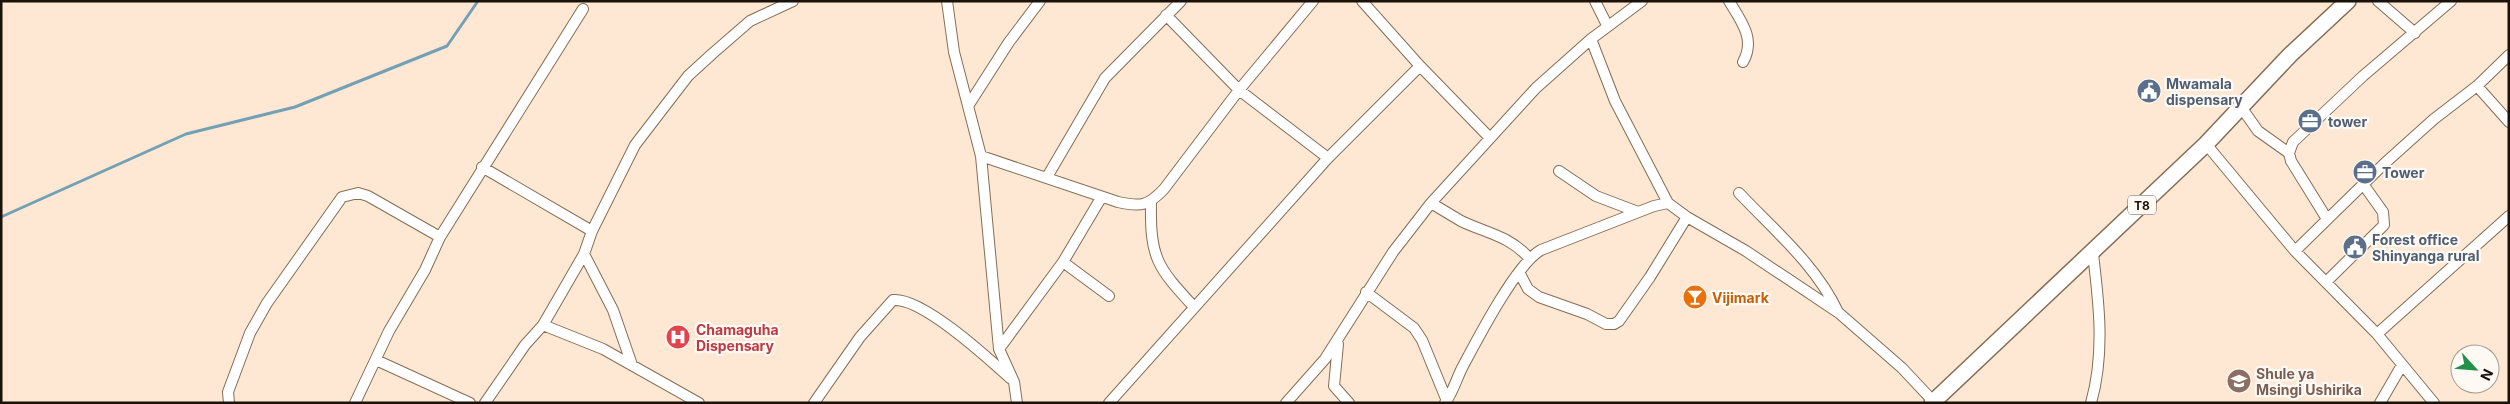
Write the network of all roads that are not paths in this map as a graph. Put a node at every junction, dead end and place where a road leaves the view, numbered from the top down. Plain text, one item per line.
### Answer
1 (793, 1) edge
2 (946, 1) edge
3 (1040, 1) edge
4 (1181, 1) edge
5 (1313, 1) edge
6 (1362, 1) edge
7 (1595, 1) edge
8 (1642, 1) edge
9 (1728, 1) edge
10 (2348, 1) edge
11 (2378, 1) edge
12 (2451, 1) edge
13 (583, 9) dead end
14 (1166, 15) junction
15 (1608, 26) junction
16 (2415, 34) junction
17 (1591, 39) junction
18 (2509, 55) edge
19 (1742, 62) dead end
20 (1420, 66) junction
21 (2477, 86) junction
22 (1239, 90) junction
23 (968, 106) junction
24 (2241, 107) junction
25 (2509, 122) edge
26 (1490, 138) junction
27 (2206, 144) junction
28 (2289, 154) junction
29 (980, 156) junction
30 (1328, 158) junction
31 (482, 168) junction
32 (1559, 171) dead end
33 (1047, 177) junction
34 (2363, 184) junction
35 (1738, 193) dead end
36 (1101, 198) junction
37 (1151, 202) junction
38 (1431, 203) junction
39 (1668, 203) junction
40 (1638, 212) junction
41 (2509, 216) edge
42 (1687, 217) junction
43 (2327, 218) junction
44 (592, 231) junction
45 (440, 237) junction
46 (2295, 251) junction
47 (584, 254) junction
48 (2092, 254) junction
49 (1529, 258) junction
50 (1063, 262) junction
51 (1519, 272) junction
52 (2326, 282) junction
53 (1366, 292) junction
54 (1109, 296) dead end
55 (1194, 307) junction
56 (1839, 313) junction
57 (543, 325) junction
58 (2377, 334) junction
59 (1340, 336) junction
60 (999, 349) junction
61 (376, 360) junction
62 (632, 365) junction
63 (2402, 365) junction
64 (1014, 382) junction
65 (1446, 402) edge
66 (1932, 402) edge
67 (229, 403) edge
68 (355, 403) edge
69 (470, 403) edge
70 (485, 403) edge
71 (699, 403) edge
72 (814, 403) edge
73 (1018, 403) edge
74 (1109, 403) edge
75 (1286, 403) edge
76 (1349, 403) edge
77 (2091, 403) edge
78 (2380, 403) edge
79 (2434, 403) edge

1 - 44 street
2 - 23 street
3 - 23 street
4 - 14 street
5 - 22 street
6 - 20 street
7 - 15 street
8 - 15 street
9 - 19 street
10 - 24 highway, T8
11 - 16 street
12 - 16 street
13 - 31 street
14 - 22 street
14 - 33 street
15 - 17 street
16 - 28 street
17 - 26 street
17 - 39 street
18 - 21 street
20 - 26 street
20 - 30 street
21 - 25 street
21 - 34 street
22 - 30 street
22 - 37 street
23 - 29 street
24 - 27 highway, T8
24 - 28 street
26 - 38 street
27 - 46 street
27 - 48 highway, T8
28 - 43 street
29 - 33 street
29 - 60 street
30 - 55 street
31 - 44 street
31 - 45 street
32 - 40 street
33 - 36 street
34 - 43 street
34 - 52 street
35 - 56 street
36 - 37 street
36 - 50 street
37 - 55 street
38 - 49 street
38 - 53 street
39 - 40 street
39 - 42 street
40 - 49 street
41 - 58 street
42 - 51 street
42 - 56 street
43 - 46 street
44 - 47 street
45 - 61 street
45 - 67 street
46 - 52 street
47 - 57 street
47 - 62 street
48 - 66 highway, T8
48 - 77 street
49 - 51 street
50 - 54 street
50 - 60 street
51 - 65 street
52 - 58 street
53 - 59 street
53 - 65 street
55 - 74 street
56 - 66 street
57 - 62 street
57 - 70 street
58 - 63 street
59 - 75 street
59 - 76 street
60 - 64 street
61 - 68 street
61 - 69 street
62 - 71 street
63 - 78 street
63 - 79 street
64 - 72 street
64 - 73 street

